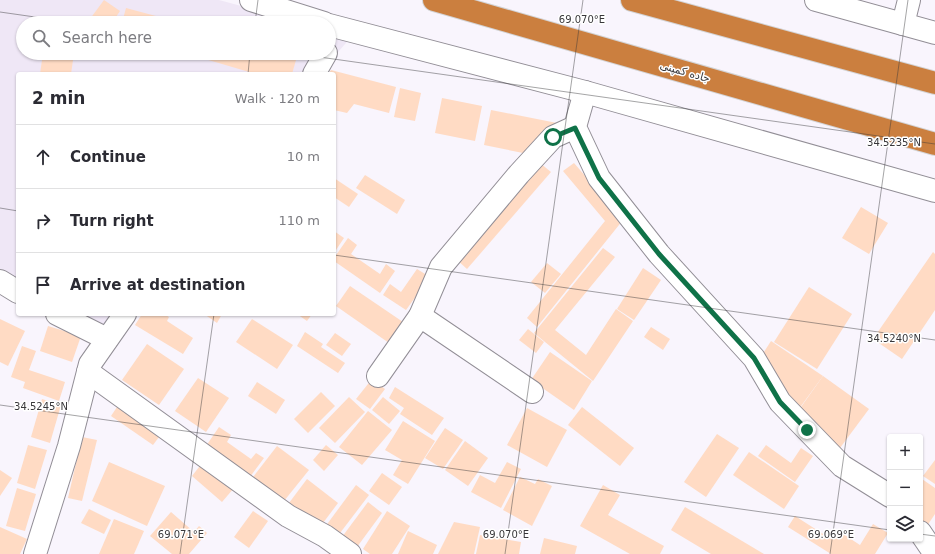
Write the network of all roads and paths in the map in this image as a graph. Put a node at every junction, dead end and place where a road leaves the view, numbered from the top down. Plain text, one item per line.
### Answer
1 (251, 0) edge
2 (434, 0) edge
3 (632, 0) edge
4 (816, 0) edge
5 (909, 0) edge
6 (293, 16) edge
7 (903, 24) junction
8 (336, 31) edge
9 (935, 33) edge
10 (322, 60) edge
11 (315, 72) edge
12 (935, 83) edge
13 (585, 92) junction
14 (575, 128) junction
15 (935, 144) edge
16 (935, 191) edge
17 (0, 281) edge
18 (16, 291) edge
19 (62, 316) edge
20 (124, 316) edge
21 (420, 316) junction
22 (107, 339) junction
23 (88, 372) junction
24 (378, 376) dead end
25 (532, 392) dead end
26 (887, 494) edge
27 (923, 536) edge
28 (35, 554) edge
29 (350, 554) edge
30 (935, 554) edge

1 - 6 street
2 - 15 highway, جاده کمپنی
3 - 12 highway
4 - 7 street
5 - 7 street
7 - 9 street
8 - 13 street
10 - 11 street
13 - 14 street
13 - 16 street
14 - 21 street
14 - 26 street
17 - 18 street
19 - 22 street
20 - 22 street
21 - 24 street
21 - 25 street
22 - 23 street
23 - 28 street
23 - 29 street
27 - 30 street

